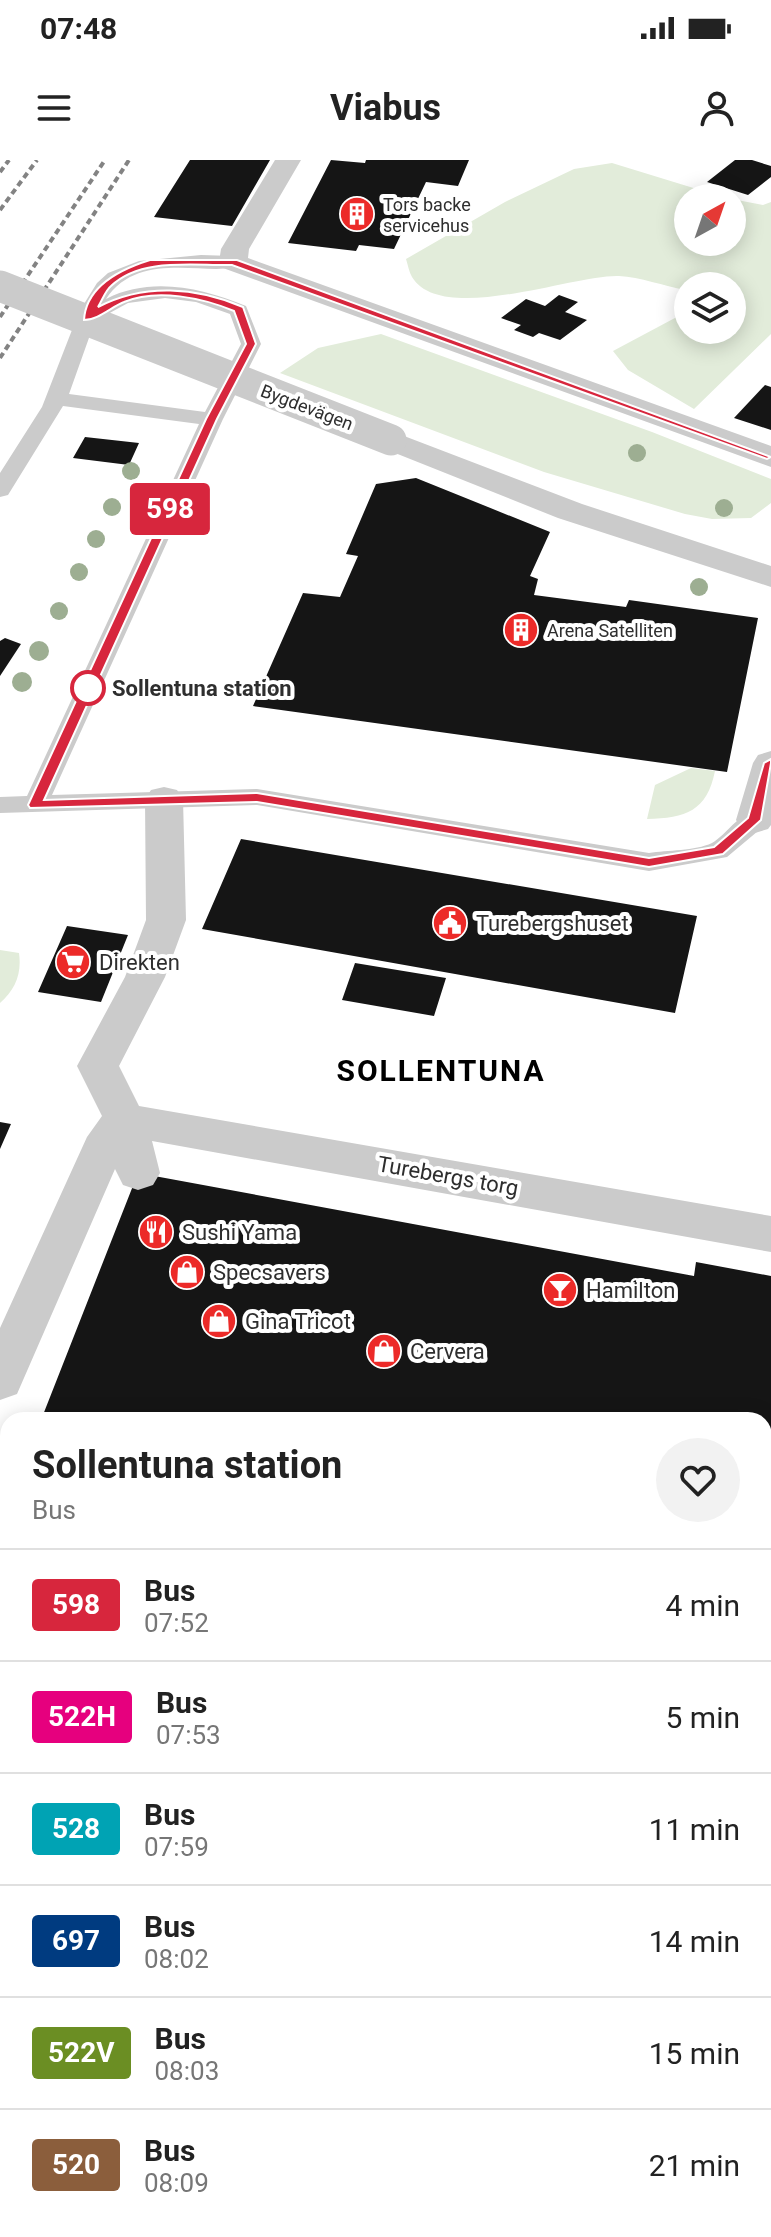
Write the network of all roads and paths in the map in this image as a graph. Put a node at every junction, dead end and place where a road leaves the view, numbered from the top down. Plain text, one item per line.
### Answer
1 (288, 160) edge
2 (233, 262) junction
3 (0, 286) edge
4 (88, 317) junction
5 (57, 399) junction
6 (212, 419) junction
7 (391, 440) junction
8 (771, 457) edge
9 (0, 490) edge
10 (771, 550) edge
11 (771, 577) edge
12 (771, 763) edge
13 (164, 799) junction
14 (0, 805) edge
15 (35, 805) junction
16 (755, 820) joint
17 (125, 1120) junction
18 (138, 1173) dead end
19 (771, 1234) edge
20 (0, 1380) edge

1 - 2 street
2 - 4 lane
2 - 8 street
3 - 7 street, Bygdevägen, bridge
4 - 5 lane
4 - 6 lane
5 - 6 lane
5 - 9 lane
6 - 15 lane
7 - 10 street, Bygdevägen
7 - 11 street, Bygdevägen
12 - 16 street
13 - 15 lane
13 - 16 lane
13 - 17 street
14 - 15 lane
17 - 18 street
17 - 19 street, Turebergs torg
17 - 20 street

